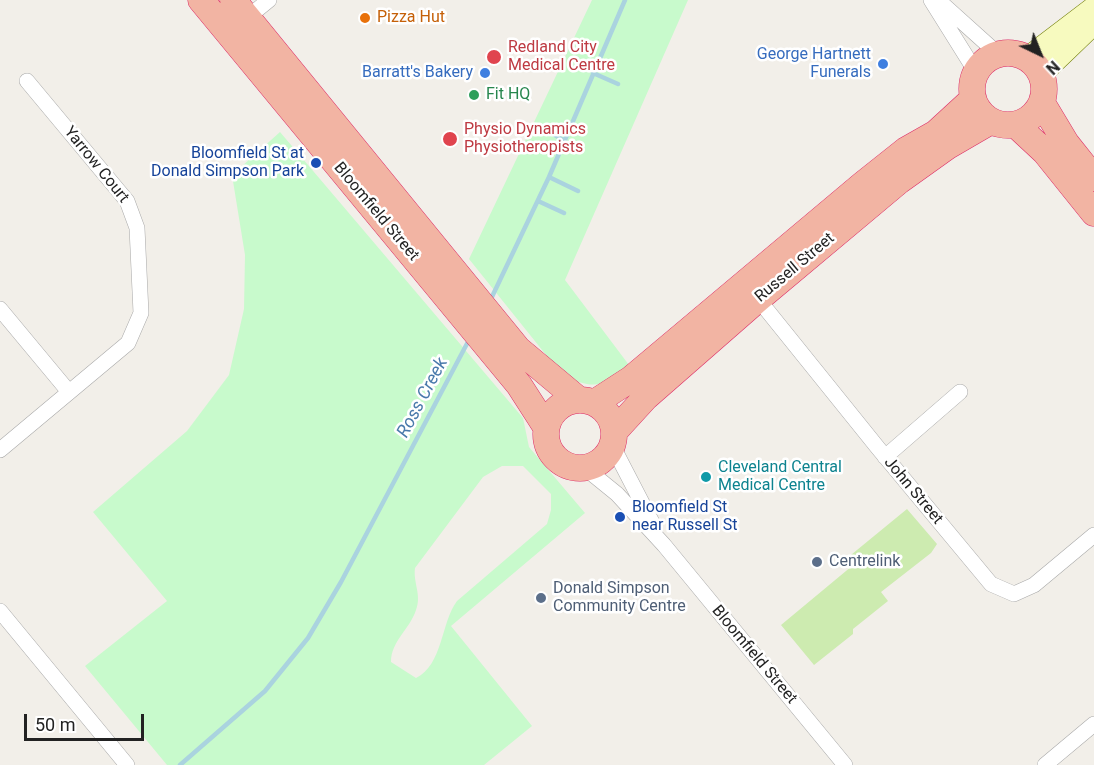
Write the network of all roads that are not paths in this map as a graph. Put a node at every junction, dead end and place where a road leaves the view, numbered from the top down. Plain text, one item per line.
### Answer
1 (269, 0) edge
2 (930, 0) edge
3 (938, 0) edge
4 (209, 3) edge
5 (1094, 7) edge
6 (236, 17) edge
7 (1094, 24) edge
8 (998, 54) junction
9 (1034, 66) junction
10 (976, 72) junction
11 (27, 81) dead end
12 (973, 99) junction
13 (1042, 103) junction
14 (991, 121) junction
15 (1016, 124) junction
16 (1094, 178) edge
17 (1094, 213) edge
18 (758, 299) junction
19 (0, 309) edge
20 (495, 338) junction
21 (69, 392) junction
22 (960, 392) dead end
23 (586, 401) junction
24 (546, 427) junction
25 (613, 438) junction
26 (0, 450) edge
27 (885, 457) junction
28 (585, 468) junction
29 (1094, 535) edge
30 (664, 545) junction
31 (0, 611) edge
32 (1094, 724) edge
33 (126, 765) edge
34 (845, 765) edge
35 (1045, 765) edge

1 - 6 street
2 - 10 street
3 - 8 street
4 - 6 highway, Bloomfield Street
5 - 9 main road
6 - 20 highway, Bloomfield Street
6 - 20 highway, Bloomfield Street
7 - 9 main road
8 - 9 highway
8 - 10 highway
9 - 13 highway
10 - 12 highway
11 - 21 street, Yarrow Court
12 - 14 highway
12 - 23 highway, Russell Street
13 - 15 highway
13 - 16 highway
14 - 15 highway
14 - 18 highway, Russell Street
15 - 17 highway
18 - 25 highway, Russell Street
18 - 27 street, John Street
19 - 21 street
20 - 23 highway, Bloomfield Street
20 - 24 highway, Bloomfield Street
21 - 26 street, Yarrow Court
22 - 27 street
23 - 24 highway
23 - 25 highway
24 - 28 highway
25 - 28 highway
25 - 30 street, Bloomfield Street
27 - 29 street, John Street
28 - 30 street, Bloomfield Street
30 - 34 street, Bloomfield Street
31 - 33 street
32 - 35 street

